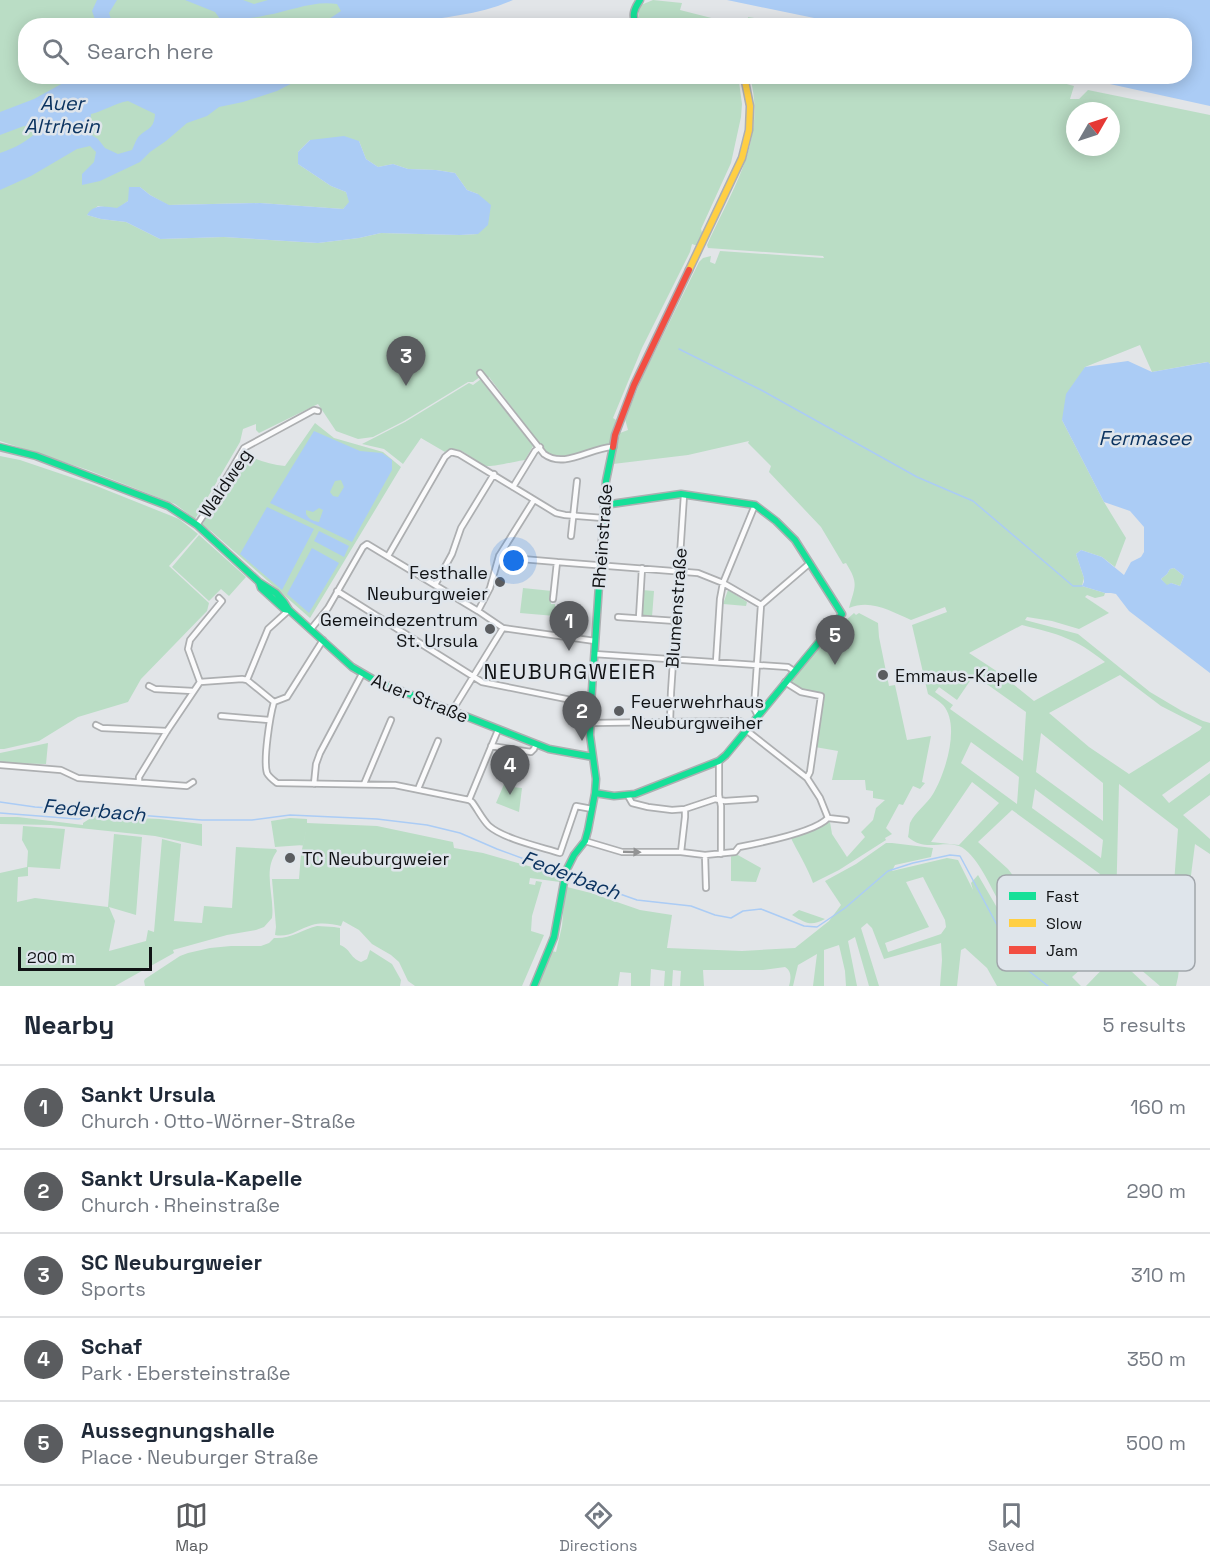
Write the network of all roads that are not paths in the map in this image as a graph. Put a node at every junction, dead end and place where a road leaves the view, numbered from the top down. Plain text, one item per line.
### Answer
1 (640, 0) edge
2 (634, 18) edge
3 (746, 84) edge
4 (480, 372) dead end
5 (318, 411) dead end
6 (0, 447) edge
7 (540, 447) junction
8 (612, 447) junction
9 (494, 474) junction
10 (577, 481) dead end
11 (513, 487) junction
12 (684, 495) junction
13 (534, 500) junction
14 (604, 505) junction
15 (755, 505) junction
16 (574, 516) junction
17 (603, 518) junction
18 (197, 525) junction
19 (572, 536) dead end
20 (388, 556) junction
21 (499, 556) junction
22 (556, 562) junction
23 (810, 563) junction
24 (600, 565) junction
25 (642, 568) junction
26 (679, 570) junction
27 (723, 583) junction
28 (435, 585) junction
29 (337, 591) junction
30 (219, 598) dead end
31 (553, 599) dead end
32 (761, 605) junction
33 (289, 610) junction
34 (478, 611) junction
35 (618, 616) dead end
36 (639, 618) junction
37 (676, 621) junction
38 (502, 628) junction
39 (311, 629) junction
40 (323, 640) junction
41 (595, 641) junction
42 (594, 654) junction
43 (673, 659) junction
44 (716, 662) junction
45 (757, 665) junction
46 (794, 671) junction
47 (362, 674) junction
48 (472, 676) junction
49 (247, 680) junction
50 (200, 682) junction
51 (785, 682) junction
52 (149, 686) dead end
53 (193, 691) junction
54 (274, 702) junction
55 (591, 704) junction
56 (453, 711) junction
57 (220, 716) dead end
58 (758, 716) junction
59 (270, 720) junction
60 (391, 720) dead end
61 (670, 722) junction
62 (590, 723) junction
63 (96, 725) dead end
64 (748, 728) junction
65 (498, 730) junction
66 (167, 731) junction
67 (438, 741) dead end
68 (537, 744) junction
69 (491, 746) junction
70 (592, 757) junction
71 (718, 761) junction
72 (0, 765) edge
73 (807, 778) junction
74 (139, 782) junction
75 (194, 782) dead end
76 (314, 784) junction
77 (364, 784) junction
78 (418, 789) junction
79 (595, 793) junction
80 (628, 796) junction
81 (720, 799) junction
82 (755, 799) dead end
83 (469, 800) junction
84 (685, 808) junction
85 (592, 809) junction
86 (828, 819) junction
87 (846, 820) dead end
88 (585, 842) junction
89 (681, 852) junction
90 (721, 854) junction
91 (705, 855) junction
92 (706, 888) dead end
93 (534, 986) edge

1 - 2 main road
3 - 8 main road, Rheinstraße
4 - 7 street
5 - 18 street, Waldweg
6 - 18 main road, Auer Straße
7 - 8 street
7 - 11 street
8 - 14 main road, Rheinstraße
9 - 11 street
9 - 20 street
9 - 28 street
10 - 16 street
11 - 13 street
12 - 14 main road
12 - 15 main road
12 - 26 street, Blumenstraße
13 - 16 street
13 - 21 street
14 - 17 main road, Rheinstraße
15 - 23 main road
15 - 27 street
16 - 17 street
16 - 19 street
17 - 24 main road, Rheinstraße
18 - 33 main road, Auer Straße
20 - 28 street
20 - 29 street
21 - 22 street
21 - 34 street
22 - 24 street
22 - 31 street
23 - 32 street
23 - 46 main road
24 - 25 street
24 - 41 main road, Rheinstraße
25 - 26 street
25 - 36 street
26 - 27 street
26 - 37 street, Blumenstraße
27 - 32 street
27 - 44 street
28 - 34 street
29 - 39 street
29 - 48 street
30 - 50 street
32 - 45 street
33 - 39 main road, Auer Straße
33 - 49 street
34 - 38 street
35 - 36 street
36 - 37 street
37 - 43 street, Blumenstraße
38 - 41 street
38 - 48 street
39 - 40 main road, Auer Straße
40 - 47 main road, Auer Straße
40 - 54 street
41 - 42 main road, Rheinstraße
42 - 43 street
42 - 55 main road, Rheinstraße
43 - 44 street
43 - 61 street, Blumenstraße
44 - 45 street
45 - 46 street
45 - 58 street
46 - 51 main road
47 - 56 main road, Auer Straße
47 - 76 street
48 - 55 street
48 - 56 street
49 - 50 street
49 - 54 street
50 - 53 street
51 - 58 main road
51 - 73 street
52 - 53 street
53 - 66 street
54 - 59 street
55 - 62 main road, Rheinstraße
56 - 65 main road, Auer Straße
57 - 59 street
58 - 64 main road
59 - 76 street
60 - 77 street
61 - 62 street
61 - 64 street
62 - 70 main road, Rheinstraße
63 - 66 street
64 - 71 main road
64 - 73 street
65 - 68 main road, Auer Straße
65 - 69 street
66 - 74 street
67 - 78 street
68 - 69 street, Auer Straße
68 - 70 main road, Auer Straße
69 - 83 street
70 - 79 main road, Rheinstraße
71 - 80 main road
71 - 81 street
72 - 74 street
73 - 86 street
74 - 75 street
76 - 77 street
77 - 78 street
78 - 83 street
79 - 80 main road
79 - 85 main road, Rheinstraße
80 - 84 street
81 - 82 street
81 - 84 street
81 - 90 street
83 - 85 street
84 - 89 street
85 - 88 main road, Rheinstraße
86 - 87 street
86 - 90 street
88 -> 89 street
88 - 93 main road, Rheinstraße
89 - 91 street
90 - 91 street
91 - 92 street

